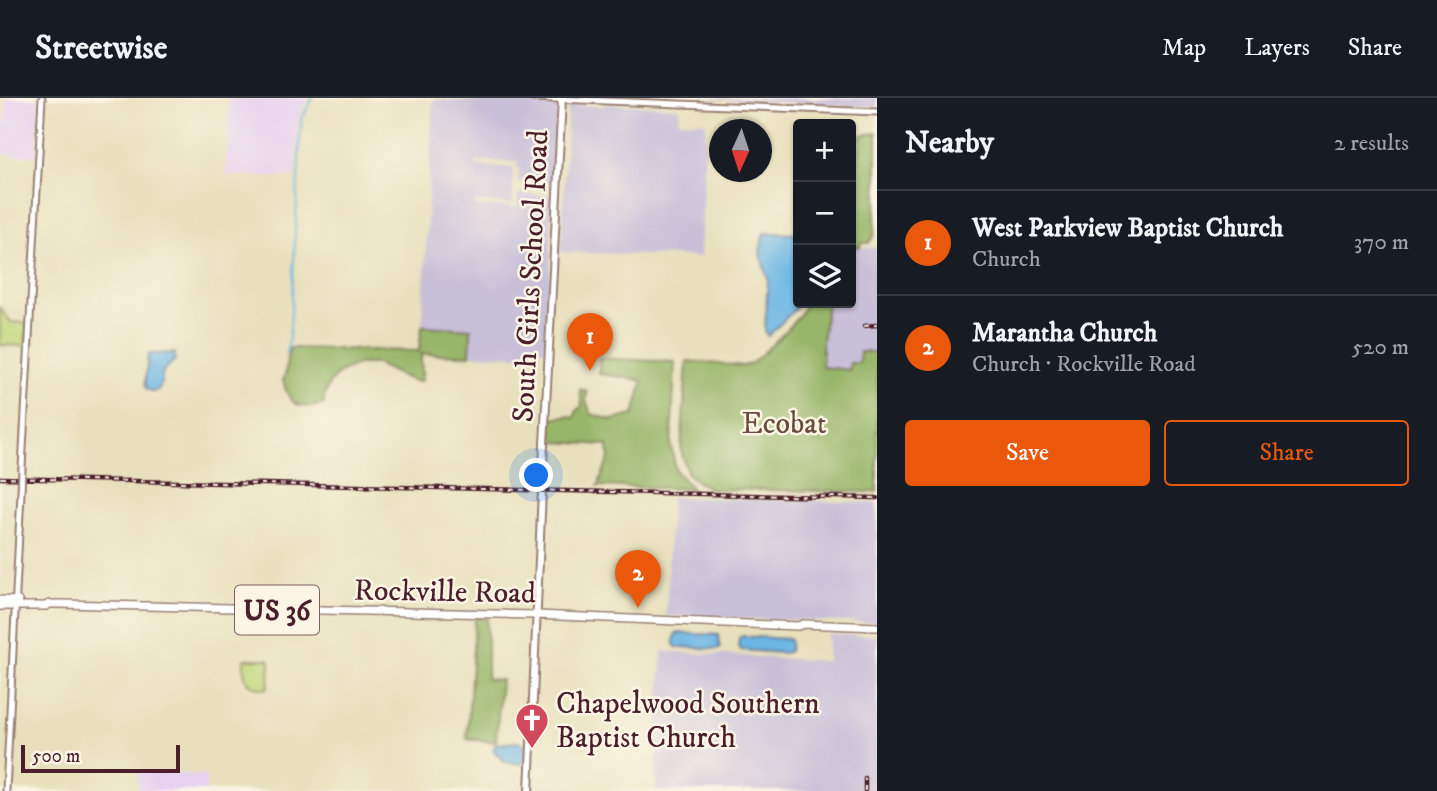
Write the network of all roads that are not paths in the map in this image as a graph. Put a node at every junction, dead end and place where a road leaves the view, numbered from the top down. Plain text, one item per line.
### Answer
1 (42, 98) edge
2 (532, 98) edge
3 (562, 98) edge
4 (877, 112) edge
5 (0, 603) edge
6 (15, 603) junction
7 (536, 615) junction
8 (877, 629) edge
9 (6, 791) edge
10 (529, 791) edge

1 - 6 street, bridge
2 - 3 street
3 - 4 street
3 - 7 main road, South Girls School Road
5 - 6 main road, Rockville Road / US 36
6 - 7 main road, Rockville Road / US 36
6 - 9 street
7 - 8 main road, Rockville Road / US 36
7 - 10 main road, South Girls School Road

